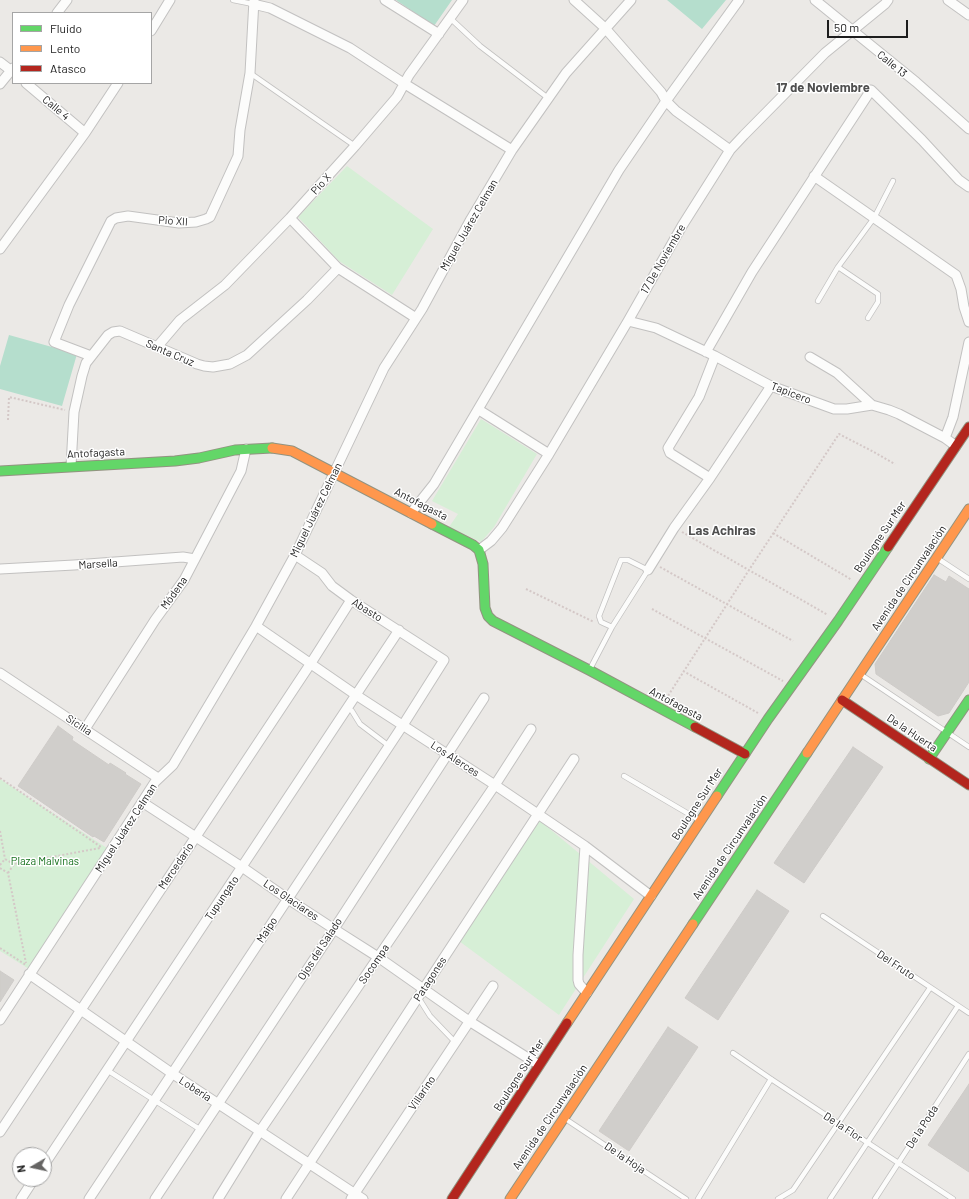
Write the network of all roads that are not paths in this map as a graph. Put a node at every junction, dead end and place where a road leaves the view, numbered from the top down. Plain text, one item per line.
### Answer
1 (67, 0) edge
2 (170, 0) edge
3 (233, 0) edge
4 (385, 0) edge
5 (463, 0) edge
6 (574, 0) edge
7 (630, 0) edge
8 (739, 0) edge
9 (815, 0) edge
10 (888, 0) edge
11 (948, 0) edge
12 (254, 2) edge
13 (57, 12) edge
14 (969, 15) edge
15 (450, 18) junction
16 (605, 28) junction
17 (152, 29) edge
18 (852, 32) junction
19 (439, 34) junction
20 (0, 62) edge
21 (12, 70) edge
22 (250, 73) junction
23 (0, 84) edge
24 (27, 84) edge
25 (117, 84) edge
26 (405, 84) junction
27 (548, 98) junction
28 (666, 101) junction
29 (969, 129) edge
30 (85, 132) junction
31 (355, 146) junction
32 (512, 150) junction
33 (730, 150) junction
34 (814, 176) junction
35 (893, 181) dead end
36 (969, 187) edge
37 (290, 218) junction
38 (874, 218) junction
39 (0, 250) edge
40 (838, 267) junction
41 (338, 268) junction
42 (818, 301) dead end
43 (416, 318) junction
44 (868, 318) dead end
45 (628, 321) junction
46 (969, 322) edge
47 (969, 342) edge
48 (157, 347) junction
49 (706, 352) junction
50 (91, 356) junction
51 (715, 356) junction
52 (810, 357) dead end
53 (771, 386) junction
54 (872, 405) junction
55 (479, 410) junction
56 (969, 427) edge
57 (944, 438) junction
58 (956, 446) junction
59 (246, 449) junction
60 (549, 454) junction
61 (71, 466) junction
62 (0, 471) edge
63 (335, 474) junction
64 (710, 478) junction
65 (969, 509) edge
66 (411, 513) junction
67 (479, 550) junction
68 (295, 555) junction
69 (937, 558) junction
70 (195, 559) junction
71 (650, 566) junction
72 (0, 569) edge
73 (969, 579) edge
74 (351, 600) junction
75 (256, 626) junction
76 (612, 627) junction
77 (399, 630) junction
78 (444, 660) joint
79 (311, 663) junction
80 (589, 670) junction
81 (0, 673) edge
82 (860, 674) junction
83 (356, 694) junction
84 (484, 698) dead end
85 (842, 700) junction
86 (969, 700) edge
87 (347, 707) junction
88 (403, 726) junction
89 (85, 729) junction
90 (531, 729) dead end
91 (947, 732) junction
92 (389, 746) junction
93 (969, 747) edge
94 (745, 754) junction
95 (448, 755) junction
96 (930, 758) junction
97 (574, 759) dead end
98 (624, 776) dead end
99 (158, 778) junction
100 (969, 785) edge
101 (495, 786) junction
102 (142, 802) junction
103 (537, 814) junction
104 (701, 821) junction
105 (195, 837) junction
106 (585, 846) junction
107 (242, 867) junction
108 (651, 896) junction
109 (288, 899) junction
110 (823, 916) dead end
111 (334, 929) junction
112 (378, 957) junction
113 (28, 969) junction
114 (492, 986) dead end
115 (930, 988) junction
116 (424, 989) junction
117 (587, 993) junction
118 (418, 998) junction
119 (958, 1006) junction
120 (80, 1010) junction
121 (969, 1013) edge
122 (0, 1020) edge
123 (469, 1021) junction
124 (126, 1042) junction
125 (455, 1042) junction
126 (733, 1053) dead end
127 (969, 1054) edge
128 (539, 1065) junction
129 (107, 1070) junction
130 (172, 1074) junction
131 (771, 1080) junction
132 (155, 1101) junction
133 (218, 1104) junction
134 (564, 1118) junction
135 (839, 1124) junction
136 (201, 1130) junction
137 (260, 1131) junction
138 (0, 1132) edge
139 (867, 1143) junction
140 (52, 1153) edge
141 (898, 1162) junction
142 (310, 1163) junction
143 (29, 1187) edge
144 (353, 1196) edge
145 (21, 1199) edge
146 (89, 1199) edge
147 (155, 1199) edge
148 (218, 1199) edge
149 (286, 1199) edge
150 (363, 1199) edge
151 (452, 1199) edge
152 (510, 1199) edge
153 (686, 1199) edge
154 (698, 1199) edge
155 (778, 1199) edge
156 (830, 1199) edge
157 (875, 1199) edge
158 (953, 1199) edge

1 - 13 street
2 - 17 street
3 - 12 lane
4 - 19 street
5 - 15 street, Pio X
6 - 16 street
7 - 16 street, Miguel Juárez Celman
8 - 28 street
9 - 18 street, Calle 13
10 - 18 street, 17 De Noviembre
11 - 14 street
12 - 22 street, Pio XII
12 - 26 street
15 - 19 street, Pio X
15 - 27 lane
16 - 27 street, Miguel Juárez Celman
16 - 28 street
18 - 29 street, Calle 13
18 - 33 street, 17 De Noviembre
19 - 26 street, Pio X
20 - 21 street
21 - 23 street
22 - 31 lane
22 - 50 street, Pio XII
24 - 30 street, Calle 4
25 - 30 street
26 - 31 street, Pio X
26 - 32 street
27 - 32 street, Miguel Juárez Celman
28 - 33 street
28 - 55 street
30 - 39 street
31 - 37 street, Pio X
32 - 43 street, Miguel Juárez Celman
33 - 45 street, 17 De Noviembre
34 - 36 street
34 - 38 street
34 - 49 street
35 - 38 lane
37 - 41 street
37 - 48 street, Pio X
38 - 40 lane
38 - 46 street
40 - 42 lane
40 - 44 lane
41 - 43 street
41 - 48 street, Santa Cruz
43 - 63 street, Miguel Juárez Celman
45 - 49 street, Tapicero
45 - 60 street, 17 De Noviembre
47 - 57 street
48 - 50 street, Santa Cruz
49 - 51 street, Tapicero
50 - 61 street, Santa Cruz
51 - 53 street, Tapicero
51 - 64 street
52 - 54 street
53 - 54 street, Tapicero
53 - 64 street
54 - 57 street, Tapicero
55 - 60 street
55 - 66 street
56 - 58 street, Boulogne Sur Mer
57 - 58 street, Tapicero
58 - 94 street, Boulogne Sur Mer
59 - 61 street, Antofagasta
59 - 63 street, Antofagasta
59 - 70 street, Módena
60 - 67 street, 17 De Noviembre
61 - 62 street, Antofagasta
63 - 66 street, Antofagasta
63 - 68 street, Miguel Juárez Celman
64 - 71 street
65 - 69 street, Avenida de Circunvalación
66 - 67 street, Antofagasta
67 - 80 street, Antofagasta
68 - 74 street, Abasto
68 - 75 street, Miguel Juárez Celman
69 - 73 lane
69 - 82 street, Avenida de Circunvalación
70 - 72 street, Marsella
70 - 89 street, Módena
71 - 76 lane
71 - 76 lane
74 - 77 street, Abasto
74 - 79 street, Mercedario
75 - 79 street, Los Alerces
75 - 99 street, Miguel Juárez Celman
76 - 80 lane
77 - 78 street, Abasto
77 - 83 street, Tupungato
78 - 88 street, Maipo
79 - 83 street, Los Alerces
79 - 105 street, Mercedario
80 - 94 street, Antofagasta
81 - 89 street, Sicilia
82 - 85 street, Avenida de Circunvalación
82 - 91 lane
83 - 87 street, Tupungato
83 - 88 street, Los Alerces
84 - 95 street, Ojos del Salado
85 - 96 street, De la Huerta
85 - 134 street, Avenida de Circunvalación
86 - 91 street
87 - 92 lane
87 - 107 street, Tupungato
88 - 92 street, Maipo
88 - 95 street, Los Alerces
89 - 99 street, Sicilia
90 - 101 street, Socompa
91 - 93 lane
91 - 96 street
92 - 109 street, Maipo
94 - 104 street, Boulogne Sur Mer
95 - 101 street, Los Alerces
95 - 111 street, Ojos del Salado
96 - 100 street, De la Huerta
97 - 103 street, Patagones
98 - 104 lane
99 - 102 street, Miguel Juárez Celman
101 - 103 street, Los Alerces
101 - 112 street, Socompa
102 - 105 street, Los Glaciares
102 - 113 street, Miguel Juárez Celman
103 - 106 street, Los Alerces
103 - 116 street, Patagones
104 - 108 street, Boulogne Sur Mer
105 - 107 street, Los Glaciares
105 - 120 street, Mercedario
106 - 108 street, Los Alerces
106 - 117 street
107 - 109 street, Los Glaciares
107 - 124 street, Tupungato
108 - 117 street, Boulogne Sur Mer
109 - 111 street, Los Glaciares
109 - 130 street, Maipo
110 - 115 lane, Del Fruto
111 - 112 street, Los Glaciares
111 - 133 street, Ojos del Salado
112 - 116 street, Los Glaciares
112 - 137 street, Socompa
113 - 120 street, Lobería
113 - 122 street, Miguel Juárez Celman
114 - 123 street, Villarino
115 - 119 lane, Del Fruto
115 - 135 lane
116 - 118 street, Patagones
116 - 123 street, Los Glaciares
117 - 128 street, Boulogne Sur Mer
118 - 125 lane
118 - 142 street, Patagones
119 - 121 lane, Del Fruto
119 - 139 lane
120 - 124 street, Lobería
120 - 138 street, Mercedario
123 - 125 street, Villarino
123 - 128 street, Los Glaciares
124 - 129 street, Tupungato
124 - 130 street, Lobería
125 - 144 street, Villarino
126 - 131 lane, De la Flor
127 - 141 lane, De la Poda
128 - 151 street, Boulogne Sur Mer
129 - 132 lane
129 - 140 street, Tupungato
130 - 132 street, Maipo
130 - 133 street, Lobería
131 - 135 lane, De la Flor
131 - 154 lane
132 - 136 lane
132 - 146 street, Maipo
133 - 136 street, Ojos del Salado
133 - 137 street, Lobería
134 - 152 street, Avenida de Circunvalación
134 - 153 lane, De la Hoja
135 - 139 lane, De la Flor
135 - 155 lane
136 - 147 street, Ojos del Salado
137 - 142 street, Lobería
137 - 148 street, Socompa
139 - 141 lane, De la Flor
139 - 156 lane
141 - 157 lane, De la Poda
141 - 158 lane, De la Flor
142 - 144 street, Lobería
142 - 149 street, Patagones
143 - 145 street
144 - 150 street, Lobería

